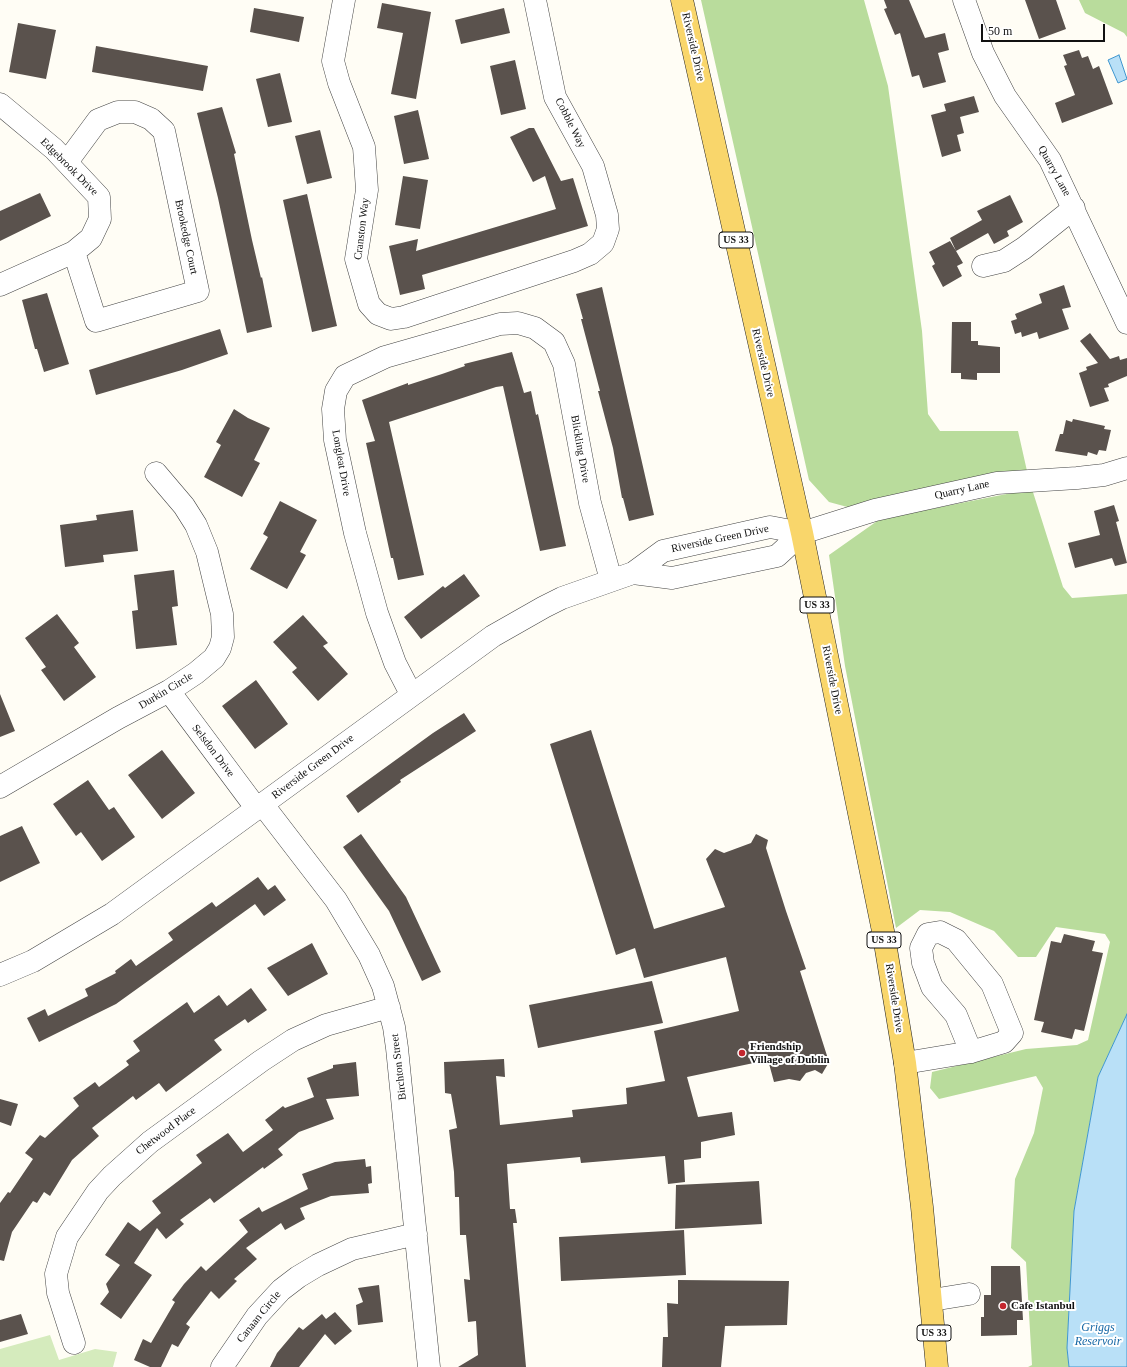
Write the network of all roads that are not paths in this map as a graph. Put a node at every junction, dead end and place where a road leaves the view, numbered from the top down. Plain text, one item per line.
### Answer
1 (344, 0) edge
2 (535, 0) edge
3 (682, 0) edge
4 (964, 0) edge
5 (0, 104) edge
6 (67, 162) junction
7 (1074, 208) junction
8 (603, 243) joint
9 (74, 252) junction
10 (983, 266) dead end
11 (0, 286) edge
12 (1127, 324) edge
13 (535, 328) joint
14 (1127, 468) edge
15 (156, 473) dead end
16 (802, 533) junction
17 (633, 573) junction
18 (611, 580) junction
19 (169, 692) junction
20 (411, 694) junction
21 (0, 787) edge
22 (260, 807) junction
23 (0, 975) edge
24 (389, 1007) junction
25 (971, 1052) junction
26 (905, 1063) junction
27 (416, 1234) junction
28 (969, 1294) dead end
29 (932, 1300) junction
30 (74, 1343) dead end
31 (222, 1367) edge
32 (429, 1367) edge
33 (937, 1367) edge

1 - 8 street, Cranston Way
2 - 8 street, Cobble Way
3 - 16 main road, Riverside Drive / US 33
4 - 7 street, Quarry Lane
5 - 6 street, Edgebrook Drive
6 - 9 street, Edgebrook Drive
6 - 9 street, Brookedge Court
7 - 10 street
7 - 12 street, Quarry Lane
9 - 11 street, Edgebrook Drive
13 - 18 street, Blickling Drive
13 - 20 street, Longleat Drive
14 - 16 street, Quarry Lane
15 - 19 street, Durkin Circle
16 - 17 street, Riverside Green Drive
16 - 17 street, Riverside Green Drive
16 - 26 main road, Riverside Drive / US 33
17 - 18 street, Riverside Green Drive
18 - 20 street, Riverside Green Drive
19 - 21 street, Durkin Circle
19 - 22 street, Selsdon Drive
20 - 22 street, Riverside Green Drive
22 - 23 street, Riverside Green Drive
22 - 24 street, Birchton Street
24 - 27 street, Birchton Street
24 - 30 street, Chetwood Place
25 - 25 street
25 - 26 street
26 - 29 main road, Riverside Drive / US 33
27 - 31 street, Canaan Circle
27 - 32 street, Birchton Street
28 - 29 street
29 - 33 main road, Riverside Drive / US 33

